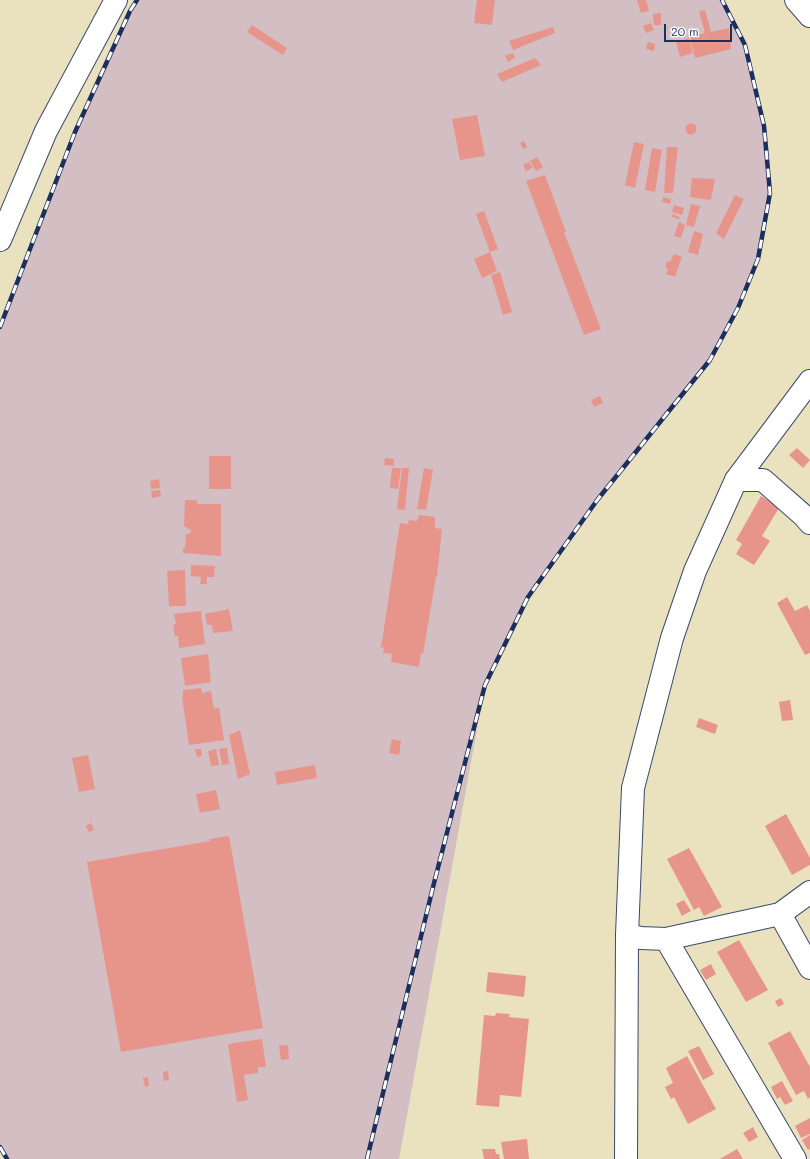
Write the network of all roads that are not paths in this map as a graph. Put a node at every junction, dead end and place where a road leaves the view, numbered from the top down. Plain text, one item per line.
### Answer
1 (116, 0) edge
2 (796, 0) edge
3 (810, 16) edge
4 (0, 240) edge
5 (810, 381) edge
6 (736, 480) junction
7 (810, 523) edge
8 (810, 892) edge
9 (780, 914) junction
10 (626, 935) junction
11 (666, 939) junction
12 (810, 968) edge
13 (626, 1159) edge
14 (795, 1159) edge

1 - 4 street
2 - 3 street
5 - 6 street
6 - 7 street
6 - 10 street
8 - 9 street
9 - 11 street
9 - 12 street
10 - 11 street
10 - 13 street
11 - 14 street

